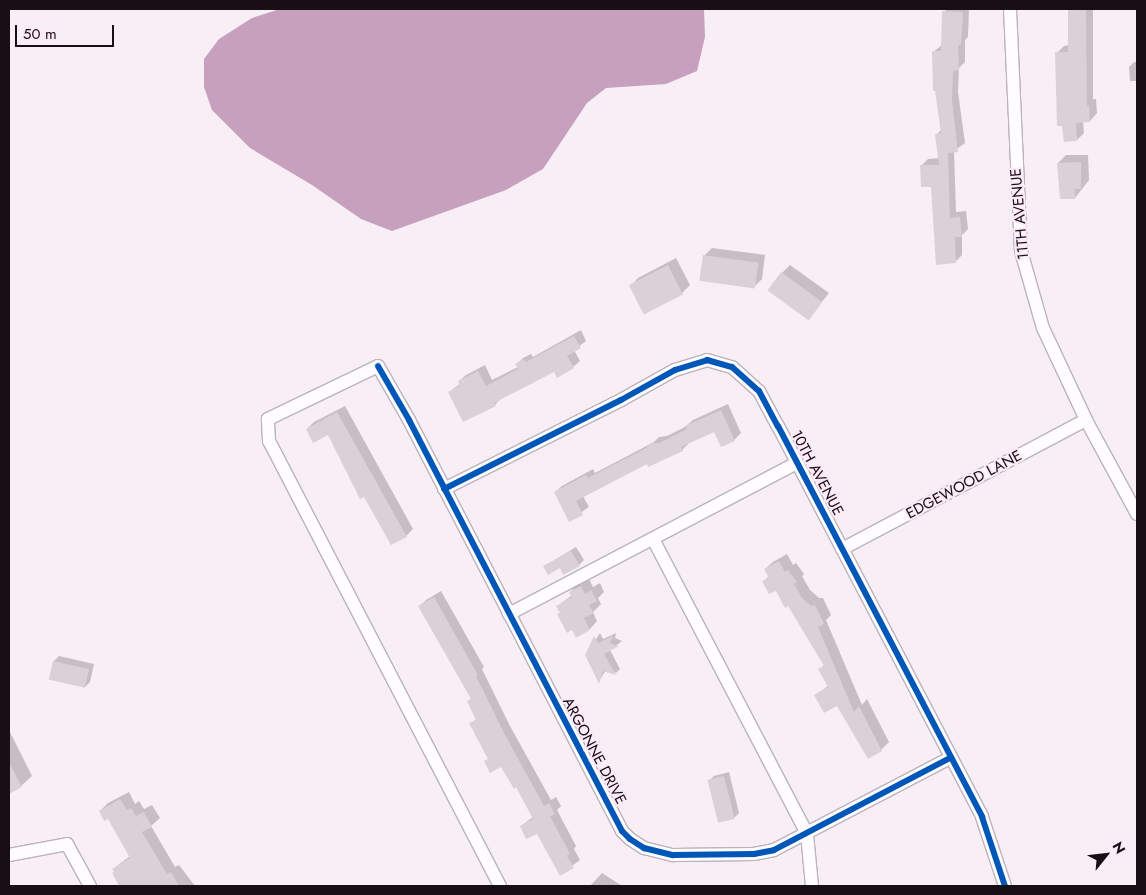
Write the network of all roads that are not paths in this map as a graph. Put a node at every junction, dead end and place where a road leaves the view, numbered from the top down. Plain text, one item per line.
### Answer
1 (1010, 9) edge
2 (1086, 420) junction
3 (797, 463) junction
4 (444, 489) junction
5 (1137, 514) edge
6 (653, 539) junction
7 (842, 549) junction
8 (509, 614) junction
9 (950, 758) junction
10 (807, 834) junction
11 (9, 855) edge
12 (90, 886) edge
13 (500, 886) edge
14 (812, 886) edge
15 (1005, 886) edge

1 - 2 street, 11TH AVENUE
2 - 5 street, 11TH AVENUE
2 - 7 street, EDGEWOOD LANE
3 - 4 street, 10TH AVENUE
3 - 6 street
3 - 7 street, 10TH AVENUE
4 - 8 street, ARGONNE DRIVE
4 - 13 street, ARGONNE DRIVE
6 - 8 street
6 - 10 street
7 - 9 street, 10TH AVENUE
8 - 10 street, ARGONNE DRIVE
9 - 10 street, ARGONNE DRIVE
9 - 15 street, 10TH AVENUE
10 - 14 street
11 - 12 street

